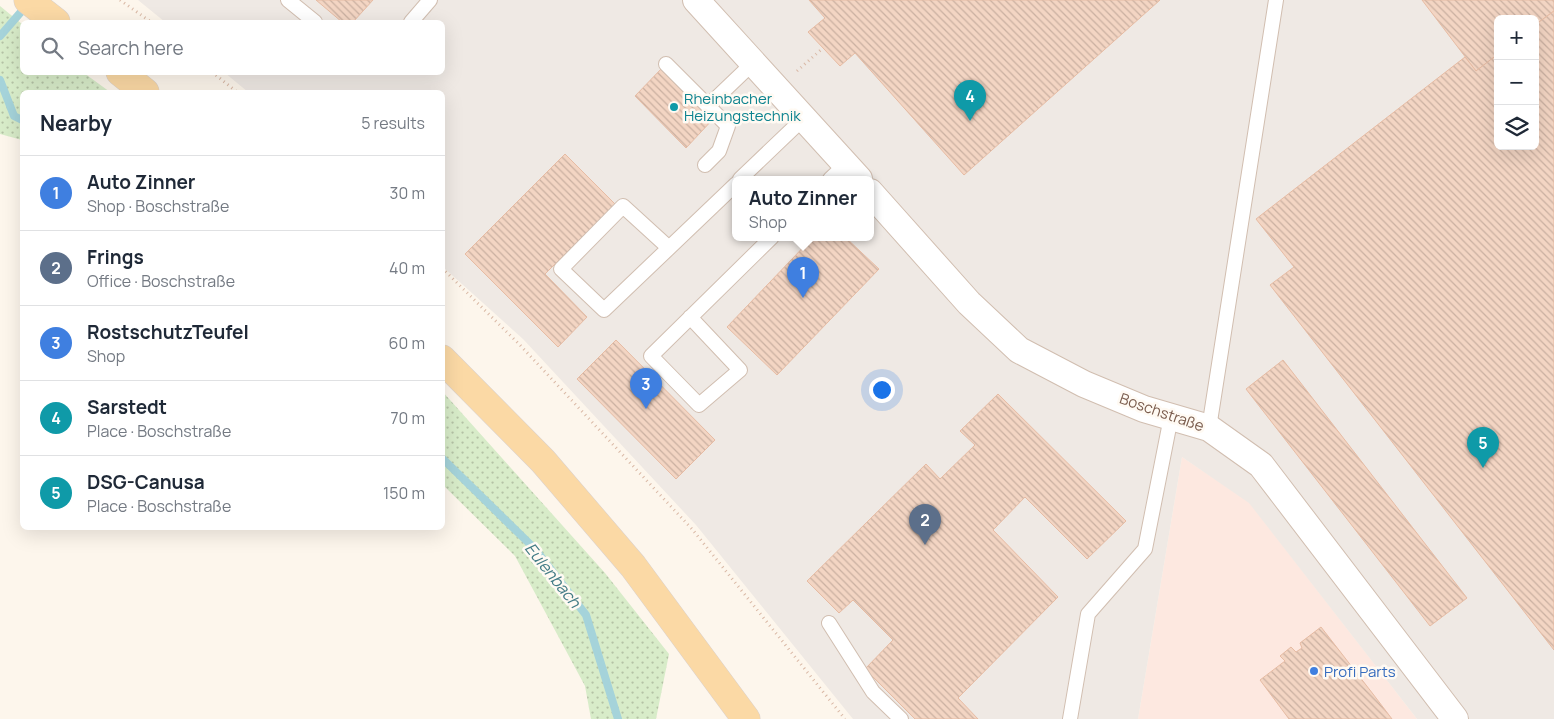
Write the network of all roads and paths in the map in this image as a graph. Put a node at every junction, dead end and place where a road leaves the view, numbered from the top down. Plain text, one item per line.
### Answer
1 (28, 0) edge
2 (120, 0) edge
3 (288, 0) edge
4 (430, 0) edge
5 (696, 0) edge
6 (1276, 0) edge
7 (53, 20) edge
8 (148, 20) edge
9 (313, 20) edge
10 (412, 20) edge
11 (823, 48) dead end
12 (754, 62) junction
13 (666, 64) dead end
14 (124, 75) edge
15 (216, 75) edge
16 (778, 88) junction
17 (142, 90) edge
18 (234, 90) edge
19 (708, 106) junction
20 (804, 117) junction
21 (705, 166) dead end
22 (845, 174) edge
23 (743, 176) edge
24 (732, 188) edge
25 (874, 196) edge
26 (768, 241) edge
27 (669, 248) junction
28 (445, 271) edge
29 (690, 317) junction
30 (445, 362) edge
31 (1171, 417) junction
32 (1209, 428) junction
33 (829, 623) dead end
34 (746, 719) edge
35 (845, 719) edge
36 (902, 719) edge
37 (1070, 719) edge
38 (1455, 719) edge

1 - 7 main road
2 - 8 path
3 - 9 lane
4 - 10 lane
5 - 12 street
6 - 32 lane
11 - 16 path
12 - 16 street
12 - 19 lane
13 - 19 lane
14 - 17 main road
15 - 18 path
16 - 20 street
19 - 21 lane
20 - 22 street
20 - 23 lane
24 - 27 lane
25 - 31 street, Boschstraße
26 - 29 lane
27 - 27 lane
28 - 35 path
29 - 29 lane
30 - 34 main road
31 - 32 street, Boschstraße
31 - 37 lane
32 - 38 street, Boschstraße
33 - 36 lane

